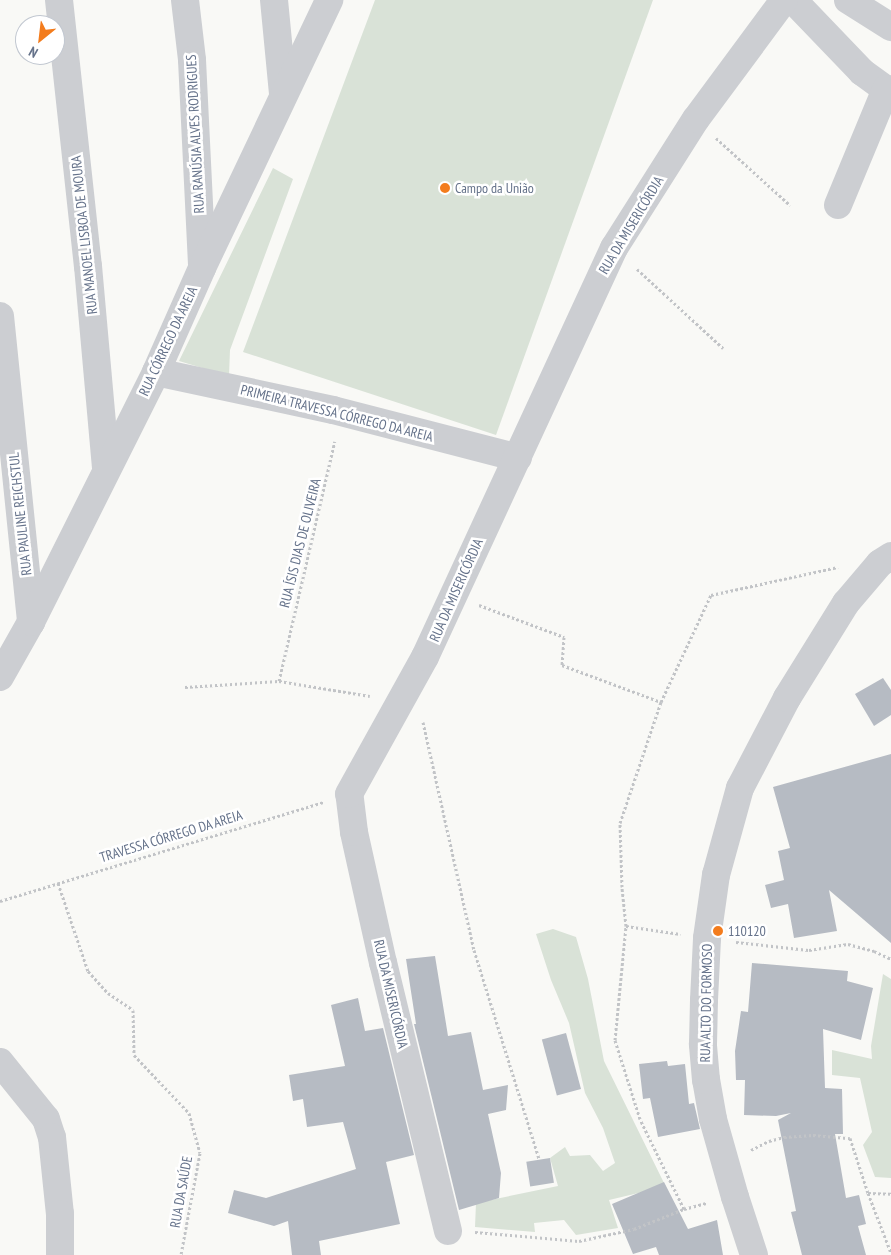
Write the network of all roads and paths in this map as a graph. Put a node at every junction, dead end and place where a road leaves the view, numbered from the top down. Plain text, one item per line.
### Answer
1 (59, 0) edge
2 (185, 0) edge
3 (274, 0) edge
4 (329, 0) edge
5 (784, 0) edge
6 (793, 0) edge
7 (848, 0) edge
8 (891, 27) edge
9 (888, 91) edge
10 (283, 96) junction
11 (696, 119) junction
12 (790, 205) dead end
13 (838, 205) dead end
14 (614, 248) junction
15 (202, 268) junction
16 (0, 316) edge
17 (723, 348) dead end
18 (156, 372) junction
19 (333, 410) junction
20 (518, 458) junction
21 (106, 471) junction
22 (891, 556) edge
23 (845, 565) dead end
24 (454, 595) junction
25 (31, 622) junction
26 (0, 677) edge
27 (279, 681) junction
28 (185, 687) dead end
29 (402, 702) junction
30 (661, 702) junction
31 (350, 794) junction
32 (58, 883) junction
33 (0, 901) edge
34 (626, 926) junction
35 (707, 938) junction
36 (891, 960) edge
37 (0, 1062) edge
38 (539, 1159) dead end
39 (726, 1164) junction
40 (868, 1193) junction
41 (891, 1194) edge
42 (735, 1197) junction
43 (684, 1208) junction
44 (448, 1231) joint
45 (891, 1253) edge
46 (60, 1255) edge
47 (181, 1255) edge
48 (754, 1255) edge

1 - 21 street, RUA MANOEL LISBOA DE MOURA
2 - 15 street, RUA RANÚSIA ALVES RODRIGUES
3 - 10 street
4 - 10 street, RUA CÓRREGO DA AREIA
5 - 11 street, RUA DA MISERICÓRDIA
6 - 9 street
7 - 8 street
9 - 13 street
10 - 15 street, RUA CÓRREGO DA AREIA
11 - 12 path
11 - 14 street, RUA DA MISERICÓRDIA
14 - 17 path
14 - 20 street, RUA DA MISERICÓRDIA
15 - 18 street, RUA CÓRREGO DA AREIA
16 - 25 street, RUA PAULINE REICHSTUL
18 - 19 street, PRIMEIRA TRAVESSA CÓRREGO DA AREIA
18 - 21 street, RUA CÓRREGO DA AREIA
19 - 20 street, PRIMEIRA TRAVESSA CÓRREGO DA AREIA
19 - 27 path, RUA ÍSIS DIAS DE OLIVEIRA
20 - 24 street, RUA DA MISERICÓRDIA
21 - 25 street, RUA CÓRREGO DA AREIA
22 - 35 street, RUA ALTO DO FORMOSO
23 - 30 path
24 - 29 street, RUA DA MISERICÓRDIA
24 - 30 path
25 - 26 street, RUA CÓRREGO DA AREIA
27 - 28 path
27 - 29 path
29 - 31 street, RUA DA MISERICÓRDIA
29 - 38 path
30 - 34 path
31 - 32 path, TRAVESSA CÓRREGO DA AREIA
31 - 44 street, RUA DA MISERICÓRDIA
32 - 33 path, TRAVESSA CÓRREGO DA AREIA
32 - 47 path, RUA DA SAÚDE
34 - 35 path
34 - 43 path
35 - 36 path
35 - 39 street, RUA ALTO DO FORMOSO
37 - 46 street
39 - 40 path
39 - 42 street, RUA ALTO DO FORMOSO
40 - 41 path
40 - 45 path
42 - 43 path
42 - 48 street, RUA ALTO DO FORMOSO
43 - 44 path

